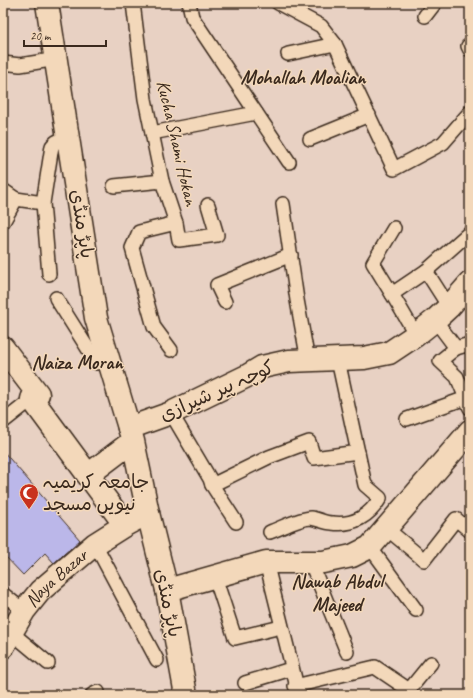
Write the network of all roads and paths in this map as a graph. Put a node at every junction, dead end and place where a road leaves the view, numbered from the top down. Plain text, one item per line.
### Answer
1 (47, 3) edge
2 (133, 3) edge
3 (189, 3) edge
4 (278, 3) edge
5 (435, 3) edge
6 (425, 16) dead end
7 (335, 44) junction
8 (288, 54) dead end
9 (56, 59) junction
10 (3, 63) edge
11 (470, 112) edge
12 (256, 113) junction
13 (369, 115) junction
14 (152, 133) junction
15 (68, 136) junction
16 (310, 139) dead end
17 (289, 162) dead end
18 (162, 181) junction
19 (114, 186) dead end
20 (3, 190) edge
21 (16, 199) junction
22 (43, 203) junction
23 (283, 204) dead end
24 (208, 205) dead end
25 (3, 222) edge
26 (176, 223) junction
27 (394, 228) dead end
28 (470, 232) edge
29 (291, 255) junction
30 (426, 271) junction
31 (49, 274) dead end
32 (470, 283) edge
33 (392, 294) junction
34 (56, 298) dead end
35 (225, 302) dead end
36 (442, 314) junction
37 (416, 335) junction
38 (470, 344) edge
39 (3, 348) edge
40 (456, 348) junction
41 (171, 350) dead end
42 (108, 357) junction
43 (338, 360) junction
44 (308, 361) junction
45 (32, 399) junction
46 (468, 403) edge
47 (171, 413) junction
48 (407, 419) dead end
49 (3, 422) edge
50 (470, 431) edge
51 (131, 434) junction
52 (358, 452) junction
53 (88, 475) junction
54 (212, 485) junction
55 (148, 513) junction
56 (236, 522) dead end
57 (125, 525) junction
58 (386, 528) junction
59 (470, 531) edge
60 (270, 532) dead end
61 (95, 544) junction
62 (370, 547) junction
63 (266, 562) junction
64 (311, 563) junction
65 (215, 577) junction
66 (167, 590) junction
67 (3, 594) edge
68 (416, 610) dead end
69 (24, 612) junction
70 (282, 627) junction
71 (8, 640) edge
72 (346, 652) dead end
73 (157, 660) dead end
74 (48, 663) dead end
75 (432, 663) dead end
76 (291, 669) junction
77 (245, 683) dead end
78 (297, 691) edge
79 (186, 695) edge

1 - 9 street, پاپڑ منڈی
2 - 14 lane, Kucha Shami Hokan
3 - 12 lane
4 - 7 lane
5 - 6 lane
7 - 8 lane
7 - 13 lane
9 - 10 lane
9 - 15 street, پاپڑ منڈی
11 - 13 lane
12 - 14 lane
12 - 17 lane
13 - 16 lane
14 - 18 lane, Kucha Shami Hokan
15 - 22 lane
15 - 42 street, پاپڑ منڈی
18 - 19 lane
18 - 26 lane, Kucha Shami Hokan
20 - 21 lane
21 - 22 lane
21 - 25 lane
22 - 31 lane
23 - 29 lane
24 - 26 lane
26 - 41 lane, Kucha Shami Hokan
27 - 33 lane
28 - 30 lane
29 - 35 lane
29 - 44 lane
30 - 33 lane
30 - 36 lane
32 - 36 street, کوچہ پیر شیرازی
33 - 37 lane
34 - 42 lane
36 - 37 street, کوچہ پیر شیرازی
36 - 40 lane
37 - 43 street, کوچہ پیر شیرازی
38 - 40 lane
39 - 45 street
40 - 46 lane
42 - 51 street, پاپڑ منڈی
43 - 44 street, کوچہ پیر شیرازی
43 - 52 lane
44 - 47 street, کوچہ پیر شیرازی
45 - 49 lane
45 - 53 street
46 - 48 lane
47 - 51 street, کوچہ پیر شیرازی
47 - 54 lane
50 - 58 street
51 - 53 street, کوچہ پیر شیرازی
51 - 55 street, پاپڑ منڈی
52 - 54 lane
52 - 60 lane
53 - 57 street
54 - 56 lane
55 - 57 street, Naya Bazar
55 - 66 street, پاپڑ منڈی
57 - 61 street, Naya Bazar
58 - 59 lane
58 - 62 street
61 - 69 street, Naya Bazar
61 - 73 lane
62 - 64 street
62 - 68 lane
63 - 64 street
63 - 65 street
63 - 70 lane
64 - 72 lane
65 - 66 street
65 - 70 lane
66 - 79 street, پاپڑ منڈی
67 - 69 lane
69 - 71 street, Naya Bazar
70 - 76 lane
71 - 74 lane
75 - 78 lane
76 - 77 lane
76 - 78 lane

